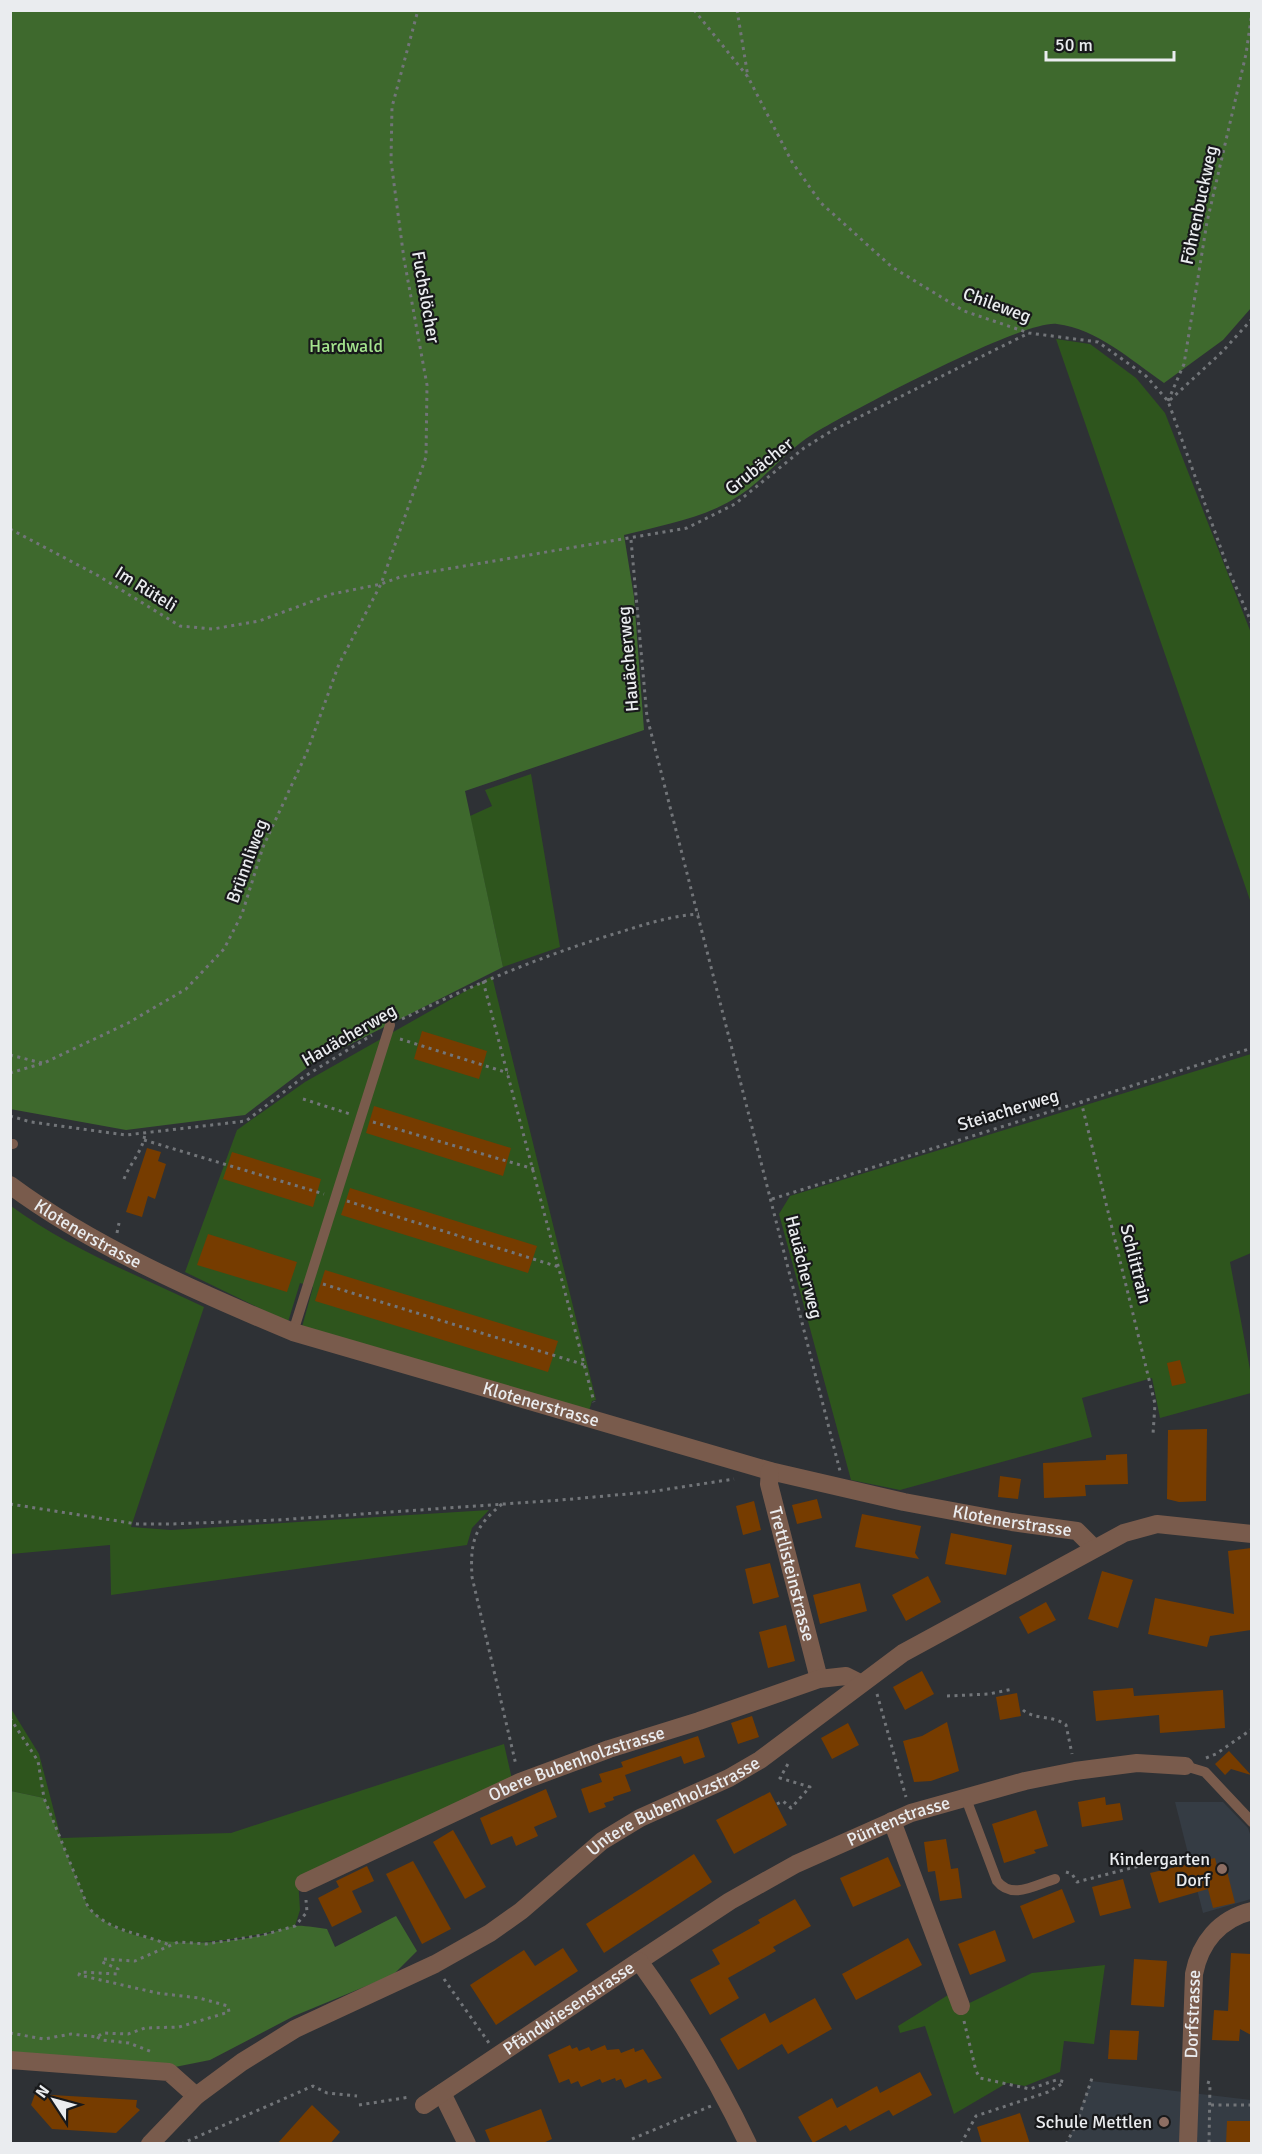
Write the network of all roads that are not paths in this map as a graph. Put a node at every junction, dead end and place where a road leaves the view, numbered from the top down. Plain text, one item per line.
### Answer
1 (389, 1030) road end
2 (10, 1185) edge
3 (293, 1332) junction
4 (770, 1471) junction
5 (1251, 1534) edge
6 (1094, 1548) junction
7 (819, 1679) junction
8 (866, 1679) junction
9 (1185, 1766) joint
10 (965, 1796) junction
11 (892, 1821) junction
12 (1251, 1822) edge
13 (1055, 1879) road end
14 (304, 1883) road end
15 (1251, 1911) edge
16 (639, 1961) junction
17 (961, 2006) road end
18 (10, 2060) edge
19 (442, 2093) junction
20 (196, 2096) junction
21 (422, 2100) road end
22 (150, 2144) edge
23 (467, 2144) edge
24 (748, 2144) edge
25 (1188, 2144) edge

1 - 3 lane
2 - 3 street, Klotenerstrasse
3 - 4 street, Klotenerstrasse
4 - 6 street, Klotenerstrasse
4 - 7 street, Trettlisteinstrasse
5 - 6 street, Untere Bubenholzstrasse
6 - 8 street, Untere Bubenholzstrasse
7 - 8 street, Obere Bubenholzstrasse
7 - 14 street, Obere Bubenholzstrasse
8 - 20 street, Untere Bubenholzstrasse
9 - 10 street, Püntenstrasse
9 - 12 lane
10 - 11 street, Püntenstrasse
10 - 13 lane
11 - 16 street, Püntenstrasse
11 - 17 street
15 - 25 street, Dorfstrasse
16 - 19 street, Pfändwiesenstrasse
16 - 24 street, Pfändwiesenstrasse
18 - 20 street
19 - 21 street, Pfändwiesenstrasse
19 - 23 street
20 - 22 street, Untere Bubenholzstrasse

